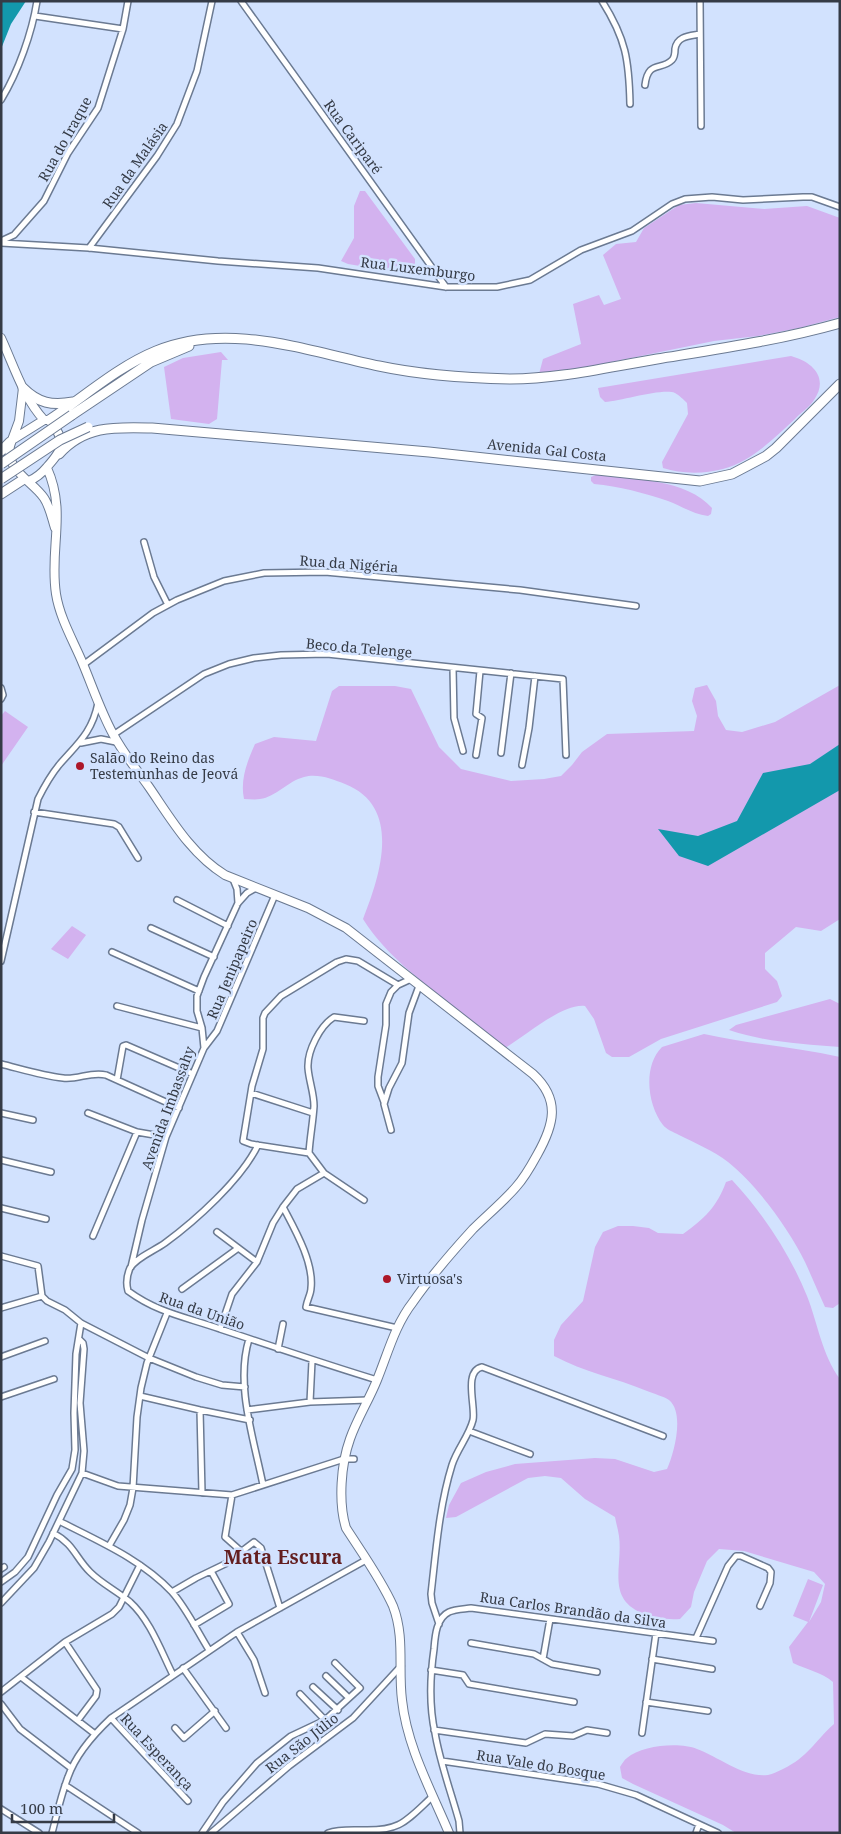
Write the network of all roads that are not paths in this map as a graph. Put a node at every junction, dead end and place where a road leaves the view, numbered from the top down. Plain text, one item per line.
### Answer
1 (37, 1) edge
2 (128, 1) edge
3 (212, 1) edge
4 (241, 1) edge
5 (602, 1) edge
6 (700, 1) edge
7 (35, 16) junction
8 (123, 29) junction
9 (700, 34) junction
10 (645, 85) dead end
11 (1, 100) edge
12 (630, 104) dead end
13 (702, 126) dead end
14 (840, 206) edge
15 (1, 242) edge
16 (89, 248) junction
17 (446, 287) junction
18 (840, 323) edge
19 (1, 338) edge
20 (205, 339) junction
21 (840, 384) edge
22 (23, 388) junction
23 (76, 402) junction
24 (46, 420) junction
25 (217, 433) junction
26 (11, 441) junction
27 (1, 451) edge
28 (58, 454) junction
29 (1, 464) edge
30 (47, 468) junction
31 (1, 479) edge
32 (26, 480) junction
33 (1, 494) edge
34 (56, 530) junction
35 (144, 542) dead end
36 (168, 605) junction
37 (636, 606) dead end
38 (84, 665) junction
39 (453, 668) junction
40 (480, 671) junction
41 (511, 673) junction
42 (535, 676) junction
43 (1, 688) edge
44 (1, 699) edge
45 (98, 702) junction
46 (116, 738) junction
47 (80, 743) junction
48 (463, 751) dead end
49 (501, 753) dead end
50 (476, 755) dead end
51 (566, 755) dead end
52 (522, 766) dead end
53 (34, 812) junction
54 (138, 858) dead end
55 (233, 879) junction
56 (256, 888) junction
57 (275, 895) junction
58 (177, 900) dead end
59 (238, 904) junction
60 (228, 926) junction
61 (151, 928) dead end
62 (3, 947) edge
63 (112, 952) dead end
64 (214, 957) junction
65 (1, 961) edge
66 (411, 979) junction
67 (398, 985) junction
68 (419, 986) junction
69 (199, 991) junction
70 (117, 1006) dead end
71 (364, 1021) dead end
72 (202, 1028) junction
73 (204, 1048) junction
74 (1, 1064) edge
75 (193, 1074) junction
76 (118, 1080) junction
77 (250, 1093) junction
78 (384, 1104) junction
79 (179, 1108) junction
80 (1, 1113) edge
81 (88, 1113) dead end
82 (313, 1113) junction
83 (33, 1120) dead end
84 (391, 1130) dead end
85 (137, 1132) junction
86 (166, 1137) junction
87 (258, 1146) junction
88 (309, 1153) junction
89 (1, 1160) edge
90 (51, 1172) dead end
91 (324, 1173) junction
92 (364, 1200) dead end
93 (283, 1207) junction
94 (1, 1208) edge
95 (46, 1219) dead end
96 (217, 1232) dead end
97 (93, 1236) dead end
98 (237, 1249) junction
99 (1, 1256) edge
100 (257, 1262) junction
101 (131, 1268) junction
102 (182, 1288) dead end
103 (42, 1296) junction
104 (1, 1308) edge
105 (167, 1313) junction
106 (81, 1323) junction
107 (282, 1324) dead end
108 (220, 1328) junction
109 (397, 1328) junction
110 (78, 1339) junction
111 (249, 1339) junction
112 (45, 1341) dead end
113 (278, 1349) junction
114 (1, 1357) edge
115 (149, 1358) junction
116 (312, 1361) junction
117 (54, 1379) dead end
118 (377, 1380) junction
119 (245, 1387) junction
120 (140, 1396) junction
121 (1, 1397) edge
122 (369, 1400) junction
123 (310, 1402) junction
124 (200, 1410) junction
125 (247, 1410) junction
126 (250, 1420) junction
127 (469, 1431) junction
128 (663, 1436) dead end
129 (530, 1454) dead end
130 (344, 1459) junction
131 (354, 1459) dead end
132 (82, 1473) junction
133 (263, 1485) junction
134 (133, 1488) junction
135 (202, 1493) junction
136 (232, 1495) junction
137 (58, 1521) junction
138 (53, 1533) junction
139 (108, 1546) junction
140 (242, 1552) junction
141 (366, 1560) junction
142 (140, 1565) junction
143 (211, 1571) junction
144 (1, 1582) edge
145 (172, 1592) junction
146 (123, 1597) junction
147 (1, 1603) edge
148 (760, 1606) dead end
149 (280, 1608) junction
150 (550, 1619) junction
151 (439, 1624) junction
152 (194, 1625) junction
153 (236, 1632) junction
154 (656, 1633) junction
155 (696, 1638) junction
156 (713, 1641) dead end
157 (64, 1642) junction
158 (471, 1643) dead end
159 (209, 1650) junction
160 (543, 1659) junction
161 (652, 1660) junction
162 (335, 1663) dead end
163 (401, 1666) junction
164 (183, 1668) junction
165 (712, 1669) dead end
166 (431, 1670) junction
167 (597, 1672) dead end
168 (173, 1674) junction
169 (326, 1676) dead end
170 (21, 1677) junction
171 (313, 1687) dead end
172 (1, 1692) edge
173 (265, 1693) dead end
174 (300, 1694) dead end
175 (349, 1698) junction
176 (574, 1702) dead end
177 (646, 1702) junction
178 (1, 1704) edge
179 (338, 1710) junction
180 (215, 1711) junction
181 (708, 1711) dead end
182 (111, 1718) junction
183 (78, 1720) junction
184 (325, 1720) junction
185 (175, 1728) dead end
186 (226, 1728) dead end
187 (434, 1730) junction
188 (607, 1733) dead end
189 (642, 1733) dead end
190 (95, 1734) junction
191 (442, 1761) junction
192 (72, 1768) junction
193 (65, 1785) junction
194 (433, 1796) junction
195 (188, 1801) dead end
196 (1, 1809) edge
197 (700, 1824) junction
198 (39, 1833) edge
199 (52, 1833) edge
200 (138, 1833) edge
201 (202, 1833) edge
202 (211, 1833) edge
203 (328, 1833) edge
204 (449, 1833) edge
205 (460, 1833) edge
206 (696, 1833) edge
207 (718, 1833) edge

1 - 7 street
2 - 8 street, Rua do Iraque
3 - 16 street, Rua da Malásia
4 - 17 street, Rua Cariparé
5 - 12 street
6 - 9 street
7 - 8 street
7 - 11 street
8 - 15 street, Rua do Iraque
9 - 10 street
9 - 13 street
14 - 17 street, Rua Luxemburgo
15 - 16 street, Rua Luxemburgo
16 - 17 street, Rua Luxemburgo
18 - 20 main road
19 - 22 main road
20 - 23 main road
20 - 29 main road, bridge
21 - 25 main road, Avenida Gal Costa
22 - 23 main road
22 - 24 main road
22 - 26 main road
23 - 24 main road
24 - 26 main road
24 - 28 main road
25 - 28 main road, Avenida Gal Costa
25 - 31 main road, Avenida Gal Costa, bridge
26 - 27 main road
26 - 32 main road
28 - 30 main road, Avenida Gal Costa
30 - 32 main road, Avenida Gal Costa
30 - 34 main road
32 - 33 main road, Avenida Gal Costa
32 - 34 main road
34 - 38 main road
35 - 36 street
36 - 37 street, Rua da Nigéria
36 - 38 street, Rua da Nigéria
38 - 45 main road
39 - 40 street, Beco da Telenge
39 - 46 street, Beco da Telenge
39 - 48 street
40 - 41 street, Beco da Telenge
40 - 50 street
41 - 42 street, Beco da Telenge
41 - 49 street
42 - 51 street, Beco da Telenge
42 - 52 street
43 - 44 street
45 - 46 main road
45 - 47 street
46 - 47 street
46 - 55 main road
47 - 53 street
53 - 54 street
53 - 62 street
55 - 56 main road
55 - 59 street
56 - 57 main road
56 - 59 street, Avenida Imbassahy
57 - 66 main road
57 - 73 street, Rua Jenipapeiro
58 - 60 street
59 - 60 street, Avenida Imbassahy
60 - 64 street, Avenida Imbassahy
61 - 64 street
62 - 65 street
63 - 69 street
64 - 69 street, Avenida Imbassahy
66 - 67 street
66 - 68 main road
67 - 77 street
67 - 78 street
68 - 78 street
68 - 109 main road
69 - 72 street, Avenida Imbassahy
70 - 72 street
71 - 82 street
72 - 73 street, Avenida Imbassahy
73 - 75 street, Avenida Imbassahy
74 - 76 street
75 - 76 street
75 - 79 street, Avenida Imbassahy
76 - 79 street
77 - 82 street
77 - 87 street
78 - 84 street
79 - 86 street, Avenida Imbassahy
80 - 83 street
81 - 85 street
82 - 88 street
85 - 86 street
85 - 97 street
86 - 101 street, Avenida Imbassahy
87 - 88 street
87 - 101 street
88 - 91 street
89 - 90 street
91 - 92 street
91 - 93 street
93 - 100 street
93 - 109 street
94 - 95 street
96 - 98 street
98 - 100 street
98 - 102 street
99 - 103 street
100 - 108 street
101 - 105 street, Rua da União
103 - 104 street
103 - 106 street
105 - 108 street, Rua da União
105 - 115 street
106 - 110 street
106 - 115 street
107 - 113 street
108 - 111 street, Rua da União
109 - 118 main road
110 - 132 street
110 - 144 street
111 - 113 street, Rua da União
111 - 119 street
112 - 114 street
113 - 116 street, Rua da União
115 - 119 street
115 - 120 street
116 - 118 street, Rua da União
116 - 123 street
117 - 121 street
118 - 122 main road
119 - 125 street
120 - 124 street
120 - 134 street
122 - 123 street
122 - 130 main road
123 - 125 street
124 - 126 street
124 - 135 street
125 - 126 street
126 - 133 street
127 - 128 street
127 - 129 street
127 - 151 street
130 - 131 street
130 - 133 street
130 - 141 main road
132 - 134 street
132 - 137 street
133 - 136 street
134 - 135 street
134 - 139 street
135 - 136 street
136 - 140 street
137 - 138 street
137 - 139 street
138 - 146 street
138 - 147 street
139 - 142 street
140 - 143 street
140 - 149 street
141 - 149 street
141 - 163 main road
142 - 145 street
142 - 146 street
143 - 145 street
143 - 152 street
145 - 152 street
146 - 157 street
146 - 168 street
148 - 155 street
149 - 153 street
150 - 151 street, Rua Carlos Brandão da Silva
150 - 154 street, Rua Carlos Brandão da Silva
150 - 160 street
151 - 166 street
152 - 159 street
153 - 159 street
153 - 173 street
154 - 155 street, Rua Carlos Brandão da Silva
154 - 161 street
155 - 156 street, Rua Carlos Brandão da Silva
157 - 170 street
157 - 183 street
158 - 160 street
159 - 164 street
160 - 167 street
161 - 165 street
161 - 177 street
162 - 175 street
163 - 194 main road
163 - 202 street, Rua São Júlio
164 - 168 street
164 - 180 street
166 - 176 street
166 - 187 street
168 - 182 street
169 - 175 street
170 - 172 street
170 - 183 street
171 - 179 street
174 - 184 street
175 - 179 street
177 - 181 street
177 - 189 street
178 - 192 street
179 - 184 street
180 - 185 street
180 - 186 street
182 - 190 street
182 - 195 street, Rua Esperança
183 - 190 street
184 - 201 street
187 - 188 street
187 - 191 street
190 - 192 street
191 - 197 street, Rua Vale do Bosque
191 - 205 street
192 - 193 street
193 - 199 street
193 - 200 street
194 - 203 street
194 - 204 main road
196 - 198 street
197 - 206 street
197 - 207 street, Rua Vale do Bosque

